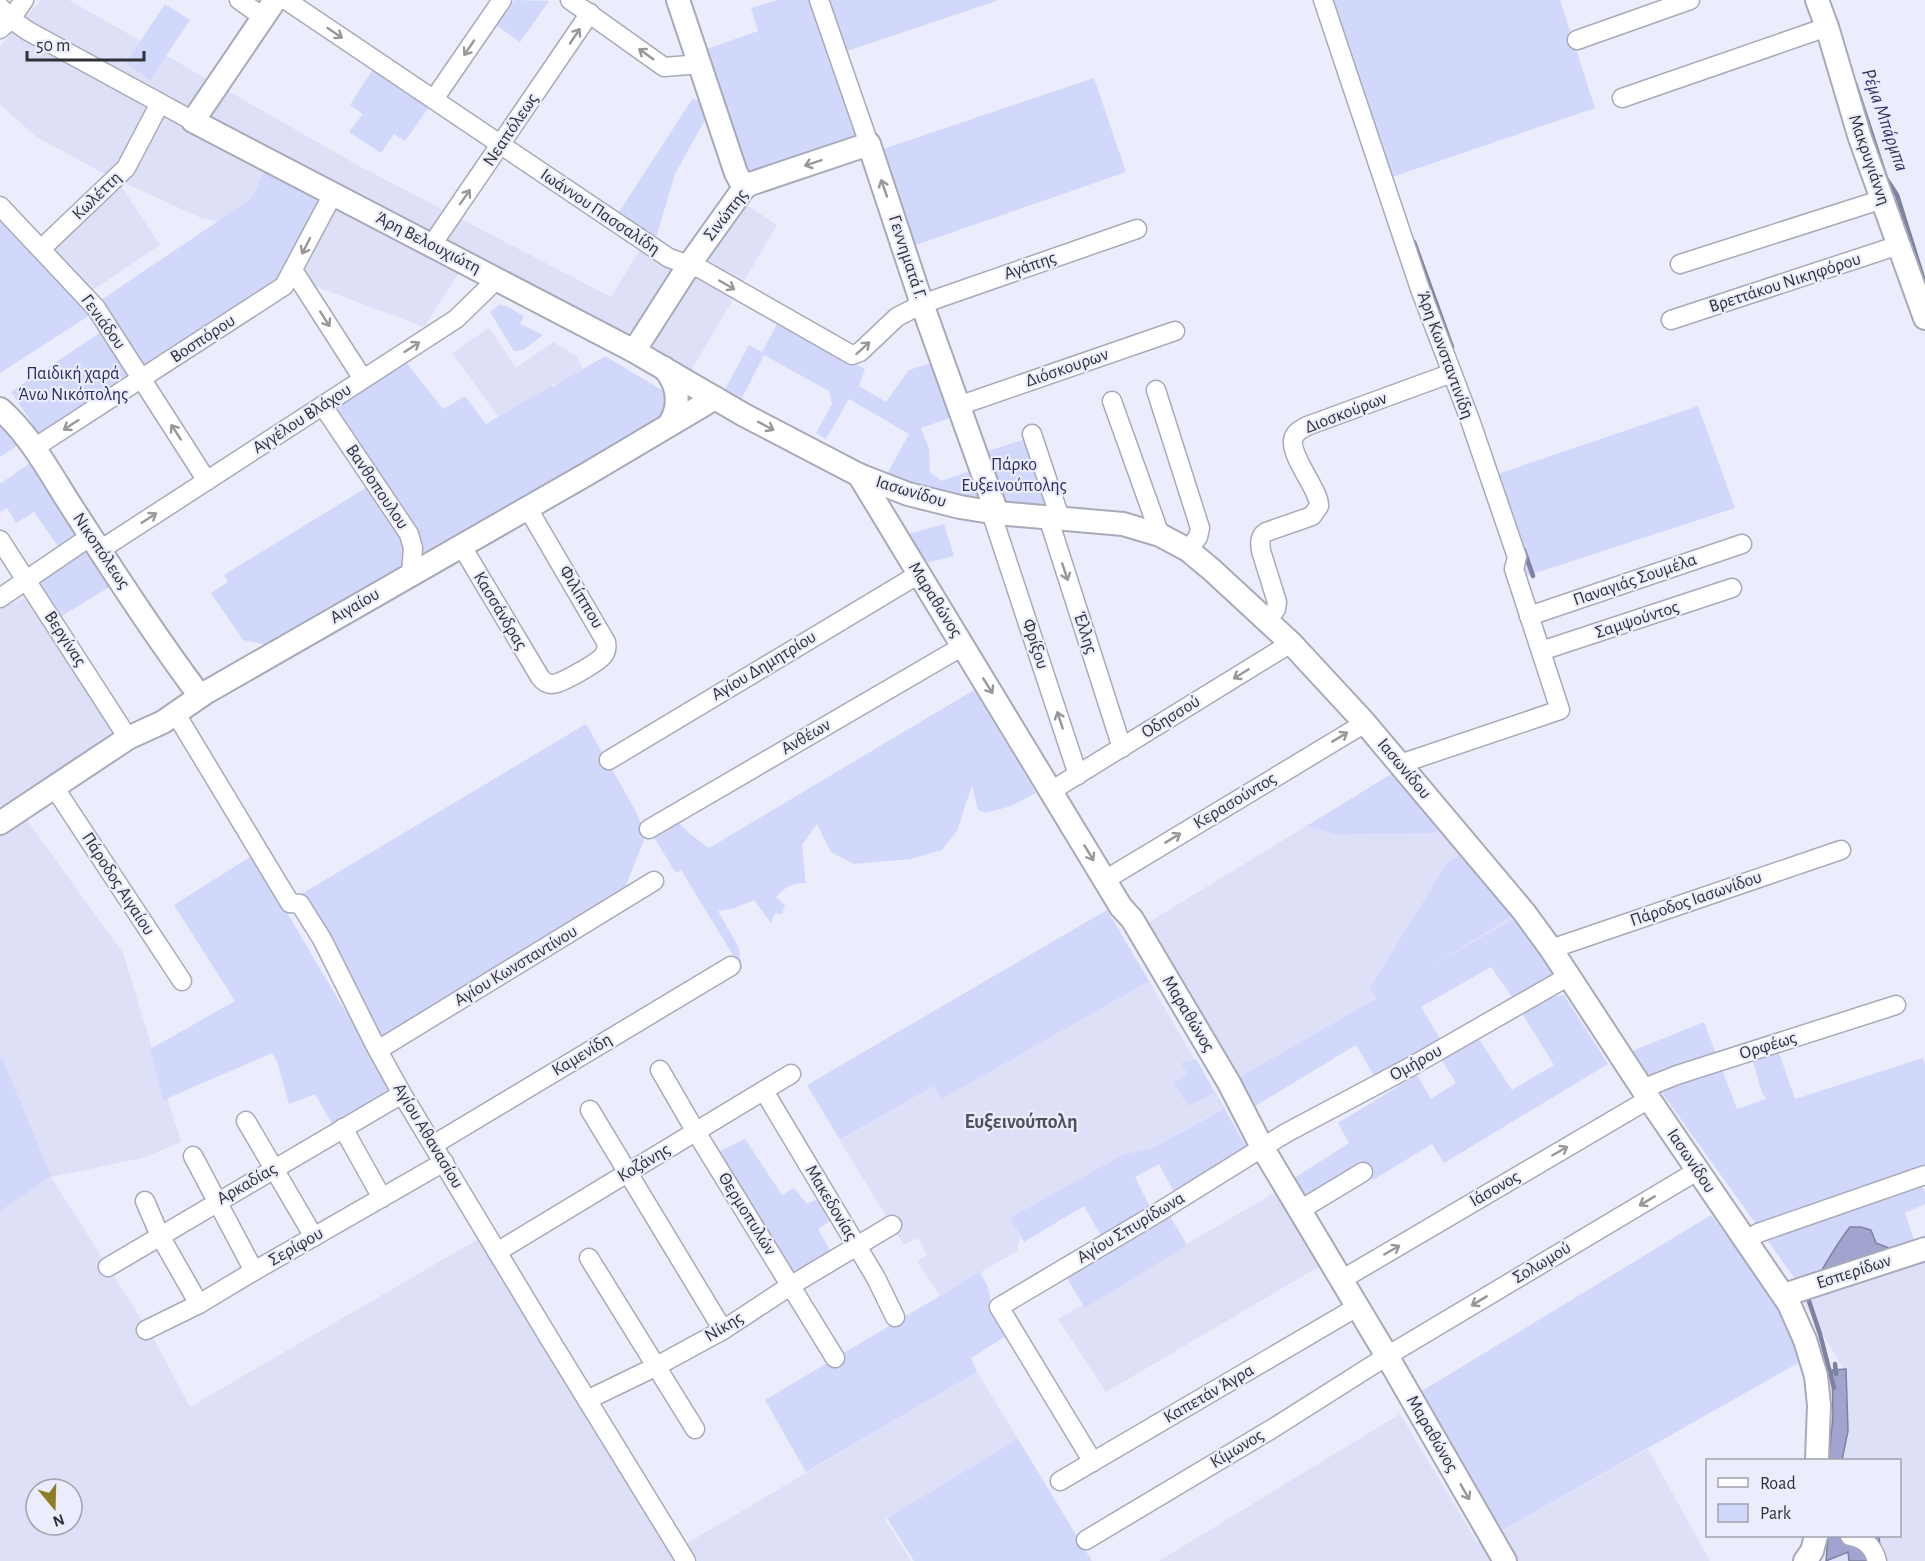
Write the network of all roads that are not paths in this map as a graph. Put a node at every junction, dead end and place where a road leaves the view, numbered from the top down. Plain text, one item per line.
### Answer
1 (24, 0) edge
2 (239, 0) edge
3 (286, 0) edge
4 (502, 0) edge
5 (570, 0) edge
6 (678, 0) edge
7 (819, 0) edge
8 (1323, 0) edge
9 (1690, 0) edge
10 (1817, 0) edge
11 (269, 8) edge
12 (590, 14) junction
13 (4, 18) edge
14 (1827, 27) junction
15 (1577, 40) dead end
16 (701, 64) junction
17 (1622, 98) dead end
18 (434, 99) junction
19 (160, 103) junction
20 (193, 121) junction
21 (501, 144) junction
22 (869, 144) junction
23 (744, 188) junction
24 (333, 194) junction
25 (1883, 199) junction
26 (0, 206) edge
27 (1137, 229) dead end
28 (1899, 245) junction
29 (431, 246) junction
30 (41, 249) junction
31 (1680, 264) dead end
32 (689, 266) junction
33 (293, 270) junction
34 (497, 279) junction
35 (922, 304) junction
36 (1925, 318) edge
37 (1671, 320) dead end
38 (1175, 331) dead end
39 (634, 351) junction
40 (664, 368) junction
41 (1452, 373) junction
42 (142, 379) junction
43 (363, 380) junction
44 (1156, 390) dead end
45 (715, 398) junction
46 (1112, 401) dead end
47 (323, 406) junction
48 (958, 406) junction
49 (0, 409) edge
50 (669, 425) junction
51 (1032, 434) dead end
52 (34, 448) junction
53 (859, 475) junction
54 (207, 481) junction
55 (908, 494) junction
56 (527, 507) junction
57 (994, 512) junction
58 (1054, 517) junction
59 (886, 521) junction
60 (1160, 535) junction
61 (0, 540) edge
62 (95, 543) junction
63 (1742, 544) dead end
64 (461, 545) junction
65 (1188, 550) junction
66 (411, 574) junction
67 (919, 574) junction
68 (26, 580) junction
69 (1732, 588) dead end
70 (0, 598) edge
71 (1529, 616) junction
72 (1267, 621) junction
73 (1291, 643) junction
74 (963, 646) junction
75 (1541, 651) junction
76 (540, 677) joint
77 (200, 696) junction
78 (176, 714) junction
79 (1365, 723) junction
80 (128, 738) junction
81 (1122, 748) junction
82 (609, 760) dead end
83 (1400, 764) junction
84 (1078, 775) junction
85 (54, 787) junction
86 (1051, 791) junction
87 (0, 822) edge
88 (649, 830) dead end
89 (1841, 850) dead end
90 (1105, 880) junction
91 (654, 881) dead end
92 (1551, 949) junction
93 (731, 966) dead end
94 (1569, 976) junction
95 (182, 981) dead end
96 (1896, 1005) dead end
97 (378, 1050) junction
98 (660, 1070) dead end
99 (791, 1074) dead end
100 (764, 1091) junction
101 (402, 1094) junction
102 (1645, 1094) junction
103 (590, 1110) dead end
104 (246, 1121) dead end
105 (343, 1128) junction
106 (696, 1132) junction
107 (434, 1144) junction
108 (1262, 1148) junction
109 (192, 1156) dead end
110 (444, 1162) junction
111 (274, 1168) junction
112 (1697, 1171) junction
113 (628, 1173) junction
114 (1363, 1173) dead end
115 (1925, 1175) edge
116 (382, 1197) junction
117 (146, 1201) dead end
118 (216, 1202) junction
119 (1300, 1210) junction
120 (891, 1225) dead end
121 (160, 1236) junction
122 (314, 1237) junction
123 (1746, 1242) junction
124 (857, 1245) junction
125 (1925, 1249) edge
126 (497, 1252) junction
127 (589, 1258) dead end
128 (108, 1267) dead end
129 (254, 1270) junction
130 (1336, 1270) junction
131 (790, 1286) junction
132 (1784, 1295) junction
133 (200, 1304) junction
134 (1357, 1307) junction
135 (895, 1317) dead end
136 (146, 1330) dead end
137 (723, 1330) junction
138 (1387, 1356) junction
139 (835, 1358) dead end
140 (655, 1367) junction
141 (587, 1400) junction
142 (694, 1429) dead end
143 (1817, 1459) edge
144 (1093, 1462) junction
145 (1060, 1481) dead end
146 (1816, 1537) edge
147 (1853, 1537) edge
148 (1086, 1540) dead end
149 (686, 1561) edge
150 (1505, 1561) edge
151 (1805, 1561) edge
152 (1876, 1561) edge

1 - 13 street
2 - 11 street
3 -> 18 street, Ιωάννου Πασσαλίδη
4 -> 18 street
5 - 12 street
6 - 16 street
7 - 22 street, Γεννηματά Γ.
8 - 41 street, Άρη Κωνσταντινίδη
9 - 15 street
10 - 14 street, Μακρυγιάννη
11 - 20 street
16 -> 12 street
21 -> 12 street, Νεαπόλεως
13 - 19 street, Άρη Βελουχιώτη
14 - 17 street
14 - 25 street, Μακρυγιάννη
16 - 23 street
18 - 21 street, Ιωάννου Πασσαλίδη
19 - 20 street, Άρη Βελουχιώτη
19 - 30 street, Κωλέττη
20 - 24 street, Άρη Βελουχιώτη
29 -> 21 street, Νεαπόλεως
21 - 32 street, Ιωάννου Πασσαλίδη
22 -> 23 street, Σινώπης
35 -> 22 street, Γεννηματά Γ.
23 - 32 street, Σινώπης
24 - 29 street, Άρη Βελουχιώτη
24 -> 33 street, Βοσπόρου
25 - 28 street, Μακρυγιάννη
25 - 31 street
26 - 30 street, Γενιάδου
27 - 35 street, Αγάπης
28 - 36 street, Μακρυγιάννη
28 - 37 street, Βρεττάκου Νικηφόρου
29 - 34 street, Άρη Βελουχιώτη
30 - 42 street, Γενιάδου
32 -> 35 street, Ιωάννου Πασσαλίδη
32 - 39 street, Σινώπης
33 - 42 street, Βοσπόρου
33 -> 43 street
34 - 39 street, Άρη Βελουχιώτη
43 -> 34 street, Αγγέλου Βλάχου
35 - 48 street, Γεννηματά Γ.
38 - 48 street, Διόσκουρων
39 - 40 street, Άρη Βελουχιώτη
40 - 45 street, Άρη Βελουχιώτη
40 - 50 street
41 - 71 street, Άρη Κωνσταντινίδη
41 - 72 street, Διοσκούρων
42 -> 52 street, Βοσπόρου
54 -> 42 street, Γενιάδου
43 - 47 street, Αγγέλου Βλάχου
44 - 65 street
45 - 50 street, Αιγαίου
45 -> 53 street, Άρη Βελουχιώτη
46 - 60 street
47 - 54 street, Αγγέλου Βλάχου
47 - 66 street, Βανθοπουλου
48 - 57 street, Γεννηματά Γ.
49 - 52 street, Νικοπόλεως
50 - 56 street, Αιγαίου
51 - 58 street, Έλλης
52 - 62 street, Νικοπόλεως
53 - 55 street, Ιασωνίδου
53 - 59 street, Μαραθώνος
62 -> 54 street, Αγγέλου Βλάχου
55 - 57 street, Ιασωνίδου
55 - 59 street
56 - 64 street, Αιγαίου
56 - 76 street, Φιλίππου
57 - 58 street, Ιασωνίδου
84 -> 57 street, Φρίξου
58 - 60 street, Ιασωνίδου
58 -> 81 street, Έλλης
59 - 67 street, Μαραθώνος
60 - 65 street, Ιασωνίδου
61 - 68 street, Βεργίνας
62 - 68 street, Αγγέλου Βλάχου
62 - 77 street, Νικοπόλεως
63 - 71 street, Παναγιάς Σουμέλα
64 - 66 street, Αιγαίου
64 - 76 street, Κασσάνδρας
65 - 72 street, Ιασωνίδου
66 - 77 street, Αιγαίου
67 - 74 street, Μαραθώνος
67 - 82 street, Αγίου Δημητρίου
68 - 70 street
68 - 80 street, Βεργίνας
69 - 75 street, Σαμψούντος
71 - 75 street, Άρη Κωνσταντινίδη
72 - 73 street, Ιασωνίδου
73 - 79 street, Ιασωνίδου
73 -> 81 street, Οδησσού
74 -> 86 street, Μαραθώνος
74 - 88 street, Ανθέων
75 - 83 street, Άρη Κωνσταντινίδη
77 - 78 street, Αιγαίου
78 - 80 street, Αιγαίου
78 - 97 street, Αγίου Αθανασίου
79 - 83 street, Ιασωνίδου
90 -> 79 street, Κερασούντος
80 - 85 street, Αιγαίου
81 - 84 street, Οδησσού
83 - 92 street, Ιασωνίδου
84 - 86 street, Οδησσού
85 - 87 street, Αιγαίου
85 - 95 street, Πάροδος Αιγαίου
86 -> 90 street, Μαραθώνος
89 - 92 street, Πάροδος Ιασωνίδου
90 - 108 street, Μαραθώνος
91 - 97 street, Αγίου Κωνσταντίνου
92 - 94 street, Ιασωνίδου
93 - 107 street, Καμενίδη
94 - 102 street, Ιασωνίδου
94 - 108 street, Ομήρου
96 - 102 street, Ορφέως
97 - 101 street, Αγίου Αθανασίου
98 - 106 street, Θερμοπυλών
99 - 100 street, Κοζάνης
100 - 106 street, Κοζάνης
100 - 124 street, Μακεδονίας
101 - 105 street, Αρκαδίας
101 - 107 street, Αγίου Αθανασίου
102 - 112 street, Ιασωνίδου
130 -> 102 street, Ιάσονος
103 - 113 street
104 - 111 street
105 - 111 street, Αρκαδίας
105 - 116 street
106 - 113 street, Κοζάνης
106 - 131 street, Θερμοπυλών
107 - 110 street, Αγίου Αθανασίου
108 - 119 street, Μαραθώνος
108 - 144 street, Αγίου Σπυρίδωνα
109 - 118 street
110 - 116 street, Σερίφου
110 - 126 street, Αγίου Αθανασίου
111 - 118 street, Αρκαδίας
111 - 122 street
112 - 123 street, Ιασωνίδου
112 -> 138 street, Σολωμού
113 - 126 street, Κοζάνης
113 - 137 street
114 - 119 street
115 - 123 street
116 - 122 street, Σερίφου
117 - 121 street
118 - 121 street, Αρκαδίας
118 - 129 street
119 - 130 street, Μαραθώνος
120 - 124 street, Νίκης
121 - 128 street, Αρκαδίας
121 - 133 street
122 - 129 street, Σερίφου
123 - 132 street, Ιασωνίδου
124 - 131 street, Νίκης
124 - 135 street, Μακεδονίας
125 - 132 street, Εσπερίδων
126 - 141 street, Αγίου Αθανασίου
127 - 140 street
129 - 133 street, Σερίφου
130 - 134 street, Μαραθώνος
131 - 137 street, Νίκης
131 - 139 street, Θερμοπυλών
132 - 143 street, Ιασωνίδου
133 - 136 street, Σερίφου
134 - 138 street, Μαραθώνος
134 - 144 street, Καπετάν Άγρα
137 - 140 street, Νίκης
138 - 148 street, Κίμωνος
138 -> 150 street, Μαραθώνος
140 - 141 street, Νίκης
140 - 142 street
141 - 149 street, Αγίου Αθανασίου
144 - 145 street, Καπετάν Άγρα
146 - 151 street
147 - 152 street

